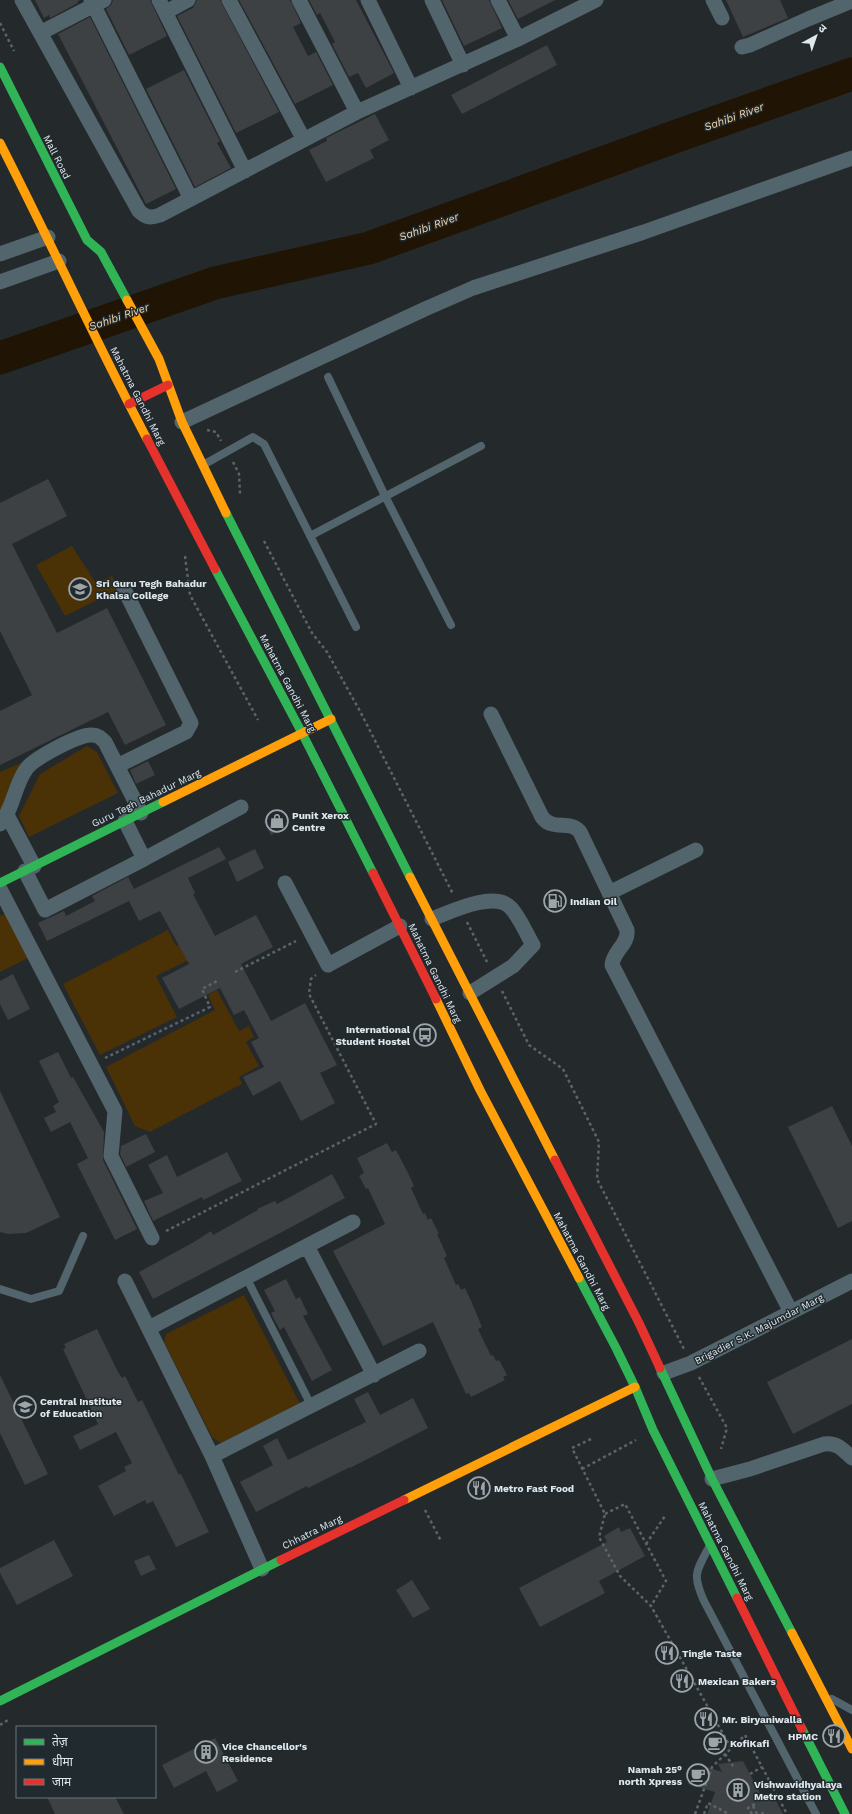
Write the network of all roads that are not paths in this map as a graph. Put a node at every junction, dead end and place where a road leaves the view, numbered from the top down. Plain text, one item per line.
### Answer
1 (22, 0) edge
2 (188, 0) edge
3 (229, 0) edge
4 (299, 0) edge
5 (368, 0) edge
6 (432, 0) edge
7 (498, 0) edge
8 (596, 0) edge
9 (713, 0) edge
10 (852, 1) edge
11 (96, 2) edge
12 (162, 6) edge
13 (572, 6) edge
14 (722, 18) dead end
15 (40, 33) junction
16 (518, 39) junction
17 (742, 47) dead end
18 (463, 65) junction
19 (0, 67) edge
20 (412, 88) junction
21 (357, 112) junction
22 (304, 140) junction
23 (0, 143) edge
24 (852, 158) edge
25 (244, 171) junction
26 (191, 199) junction
27 (48, 237) junction
28 (2, 248) edge
29 (101, 252) joint
30 (59, 261) junction
31 (0, 282) edge
32 (328, 377) dead end
33 (168, 385) junction
34 (129, 404) junction
35 (182, 422) junction
36 (481, 446) dead end
37 (202, 466) junction
38 (385, 496) junction
39 (310, 536) junction
40 (124, 588) dead end
41 (451, 625) dead end
42 (356, 627) dead end
43 (491, 714) dead end
44 (331, 719) junction
45 (302, 733) junction
46 (117, 766) junction
47 (241, 807) dead end
48 (141, 813) junction
49 (4, 819) edge
50 (125, 821) junction
51 (696, 850) dead end
52 (144, 859) junction
53 (30, 869) junction
54 (0, 883) edge
55 (285, 883) dead end
56 (0, 889) edge
57 (609, 893) junction
58 (432, 919) junction
59 (400, 926) junction
60 (470, 993) junction
61 (353, 1222) dead end
62 (83, 1236) dead end
63 (152, 1238) road end
64 (307, 1246) junction
65 (246, 1277) junction
66 (125, 1281) dead end
67 (852, 1282) edge
68 (0, 1289) edge
69 (791, 1312) junction
70 (149, 1328) junction
71 (419, 1351) dead end
72 (664, 1373) junction
73 (374, 1375) junction
74 (635, 1387) junction
75 (312, 1406) junction
76 (212, 1456) junction
77 (852, 1458) edge
78 (712, 1479) junction
79 (711, 1545) junction
80 (262, 1569) junction
81 (824, 1695) junction
82 (0, 1701) edge
83 (852, 1710) edge
84 (852, 1749) edge
85 (816, 1814) edge
86 (845, 1814) edge

1 - 15 street
2 - 12 street
3 - 22 street
4 - 21 street
5 - 20 street
6 - 18 street
7 - 16 street
8 - 13 street
9 - 14 street
10 - 17 street
11 - 15 street
11 - 26 street
12 - 25 street
13 - 16 street
15 - 26 street
16 - 18 street
18 - 20 street
19 - 29 main road, Mall Road
20 - 21 street
21 - 22 street
22 - 25 street
23 - 27 main road, Mahatma Gandhi Marg
24 - 35 street
25 - 26 street
27 - 28 street
27 - 30 main road, Mahatma Gandhi Marg
29 - 33 main road, Mahatma Gandhi Marg
30 - 31 street
30 - 34 main road, Mahatma Gandhi Marg
32 - 38 lane
33 - 34 main road
33 - 35 main road, Mahatma Gandhi Marg
34 - 45 main road, Mahatma Gandhi Marg
35 - 37 main road, Mahatma Gandhi Marg
36 - 38 lane
37 - 39 lane
37 - 44 main road, Mahatma Gandhi Marg
38 - 39 lane
38 - 41 lane
39 - 42 lane
40 - 46 street
43 - 57 street
44 - 45 main road, Guru Tegh Bahadur Marg
44 - 58 main road, Mahatma Gandhi Marg
45 - 48 main road, Guru Tegh Bahadur Marg
45 - 59 main road, Mahatma Gandhi Marg
46 - 48 street
46 - 49 street
47 - 52 street
48 - 50 main road, Guru Tegh Bahadur Marg
49 - 53 street
50 - 52 street
50 - 53 main road, Guru Tegh Bahadur Marg
51 - 57 street
52 - 53 street
53 - 54 main road, Guru Tegh Bahadur Marg
55 - 59 street
56 - 63 street
57 - 69 street
58 - 60 main road, Mahatma Gandhi Marg
58 - 60 street
59 - 74 main road, Mahatma Gandhi Marg
60 - 72 main road, Mahatma Gandhi Marg
61 - 64 street
62 - 68 lane
64 - 65 street
64 - 73 street
65 - 70 street
65 - 75 lane
66 - 70 street
67 - 69 street, Brigadier S.K. Majumdar Marg
69 - 72 street, Brigadier S.K. Majumdar Marg
70 - 76 street
71 - 73 street
72 - 78 main road, Mahatma Gandhi Marg
73 - 75 street
74 - 79 main road, Mahatma Gandhi Marg
74 - 80 main road, Chhatra Marg
75 - 76 street
76 - 80 street
77 - 78 street
78 - 81 main road, Mahatma Gandhi Marg
79 - 85 lane
79 - 86 main road, Mahatma Gandhi Marg
80 - 82 main road, Chhatra Marg
81 - 83 lane
81 - 84 main road, Mahatma Gandhi Marg

